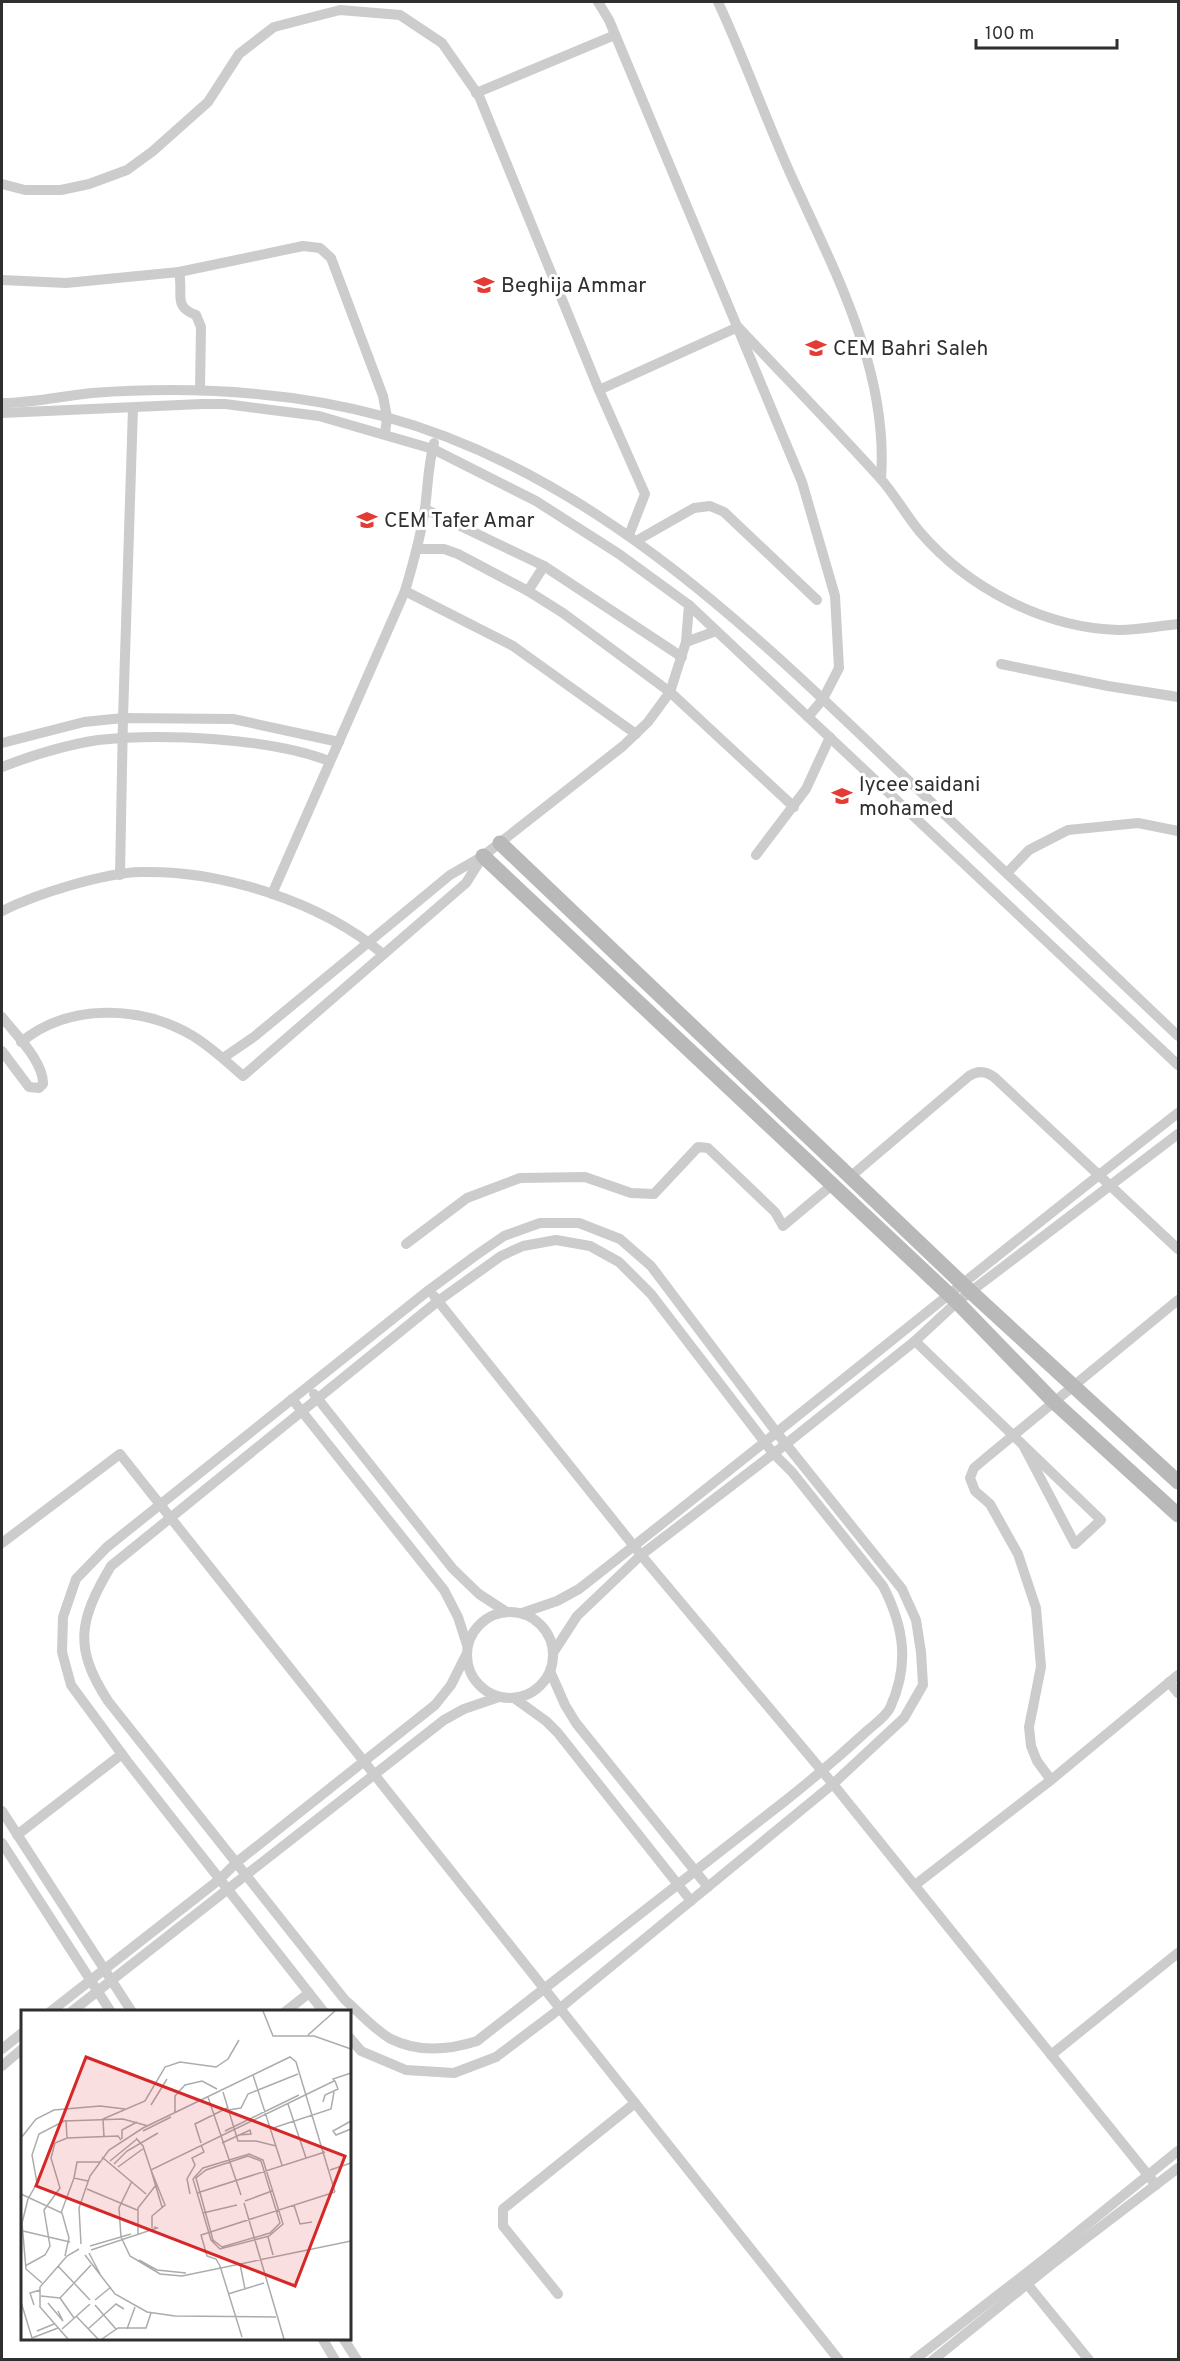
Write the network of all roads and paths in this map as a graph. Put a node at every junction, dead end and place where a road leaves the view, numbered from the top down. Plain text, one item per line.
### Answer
1 (598, 2) edge
2 (718, 2) edge
3 (615, 35) junction
4 (476, 93) junction
5 (2, 184) edge
6 (179, 272) junction
7 (2, 280) edge
8 (738, 327) junction
9 (200, 390) junction
10 (599, 390) junction
11 (2, 403) edge
12 (134, 408) junction
13 (2, 413) edge
14 (387, 417) junction
15 (385, 434) junction
16 (437, 434) junction
17 (433, 449) junction
18 (881, 479) junction
19 (425, 509) junction
20 (632, 538) junction
21 (417, 549) junction
22 (544, 566) junction
23 (405, 591) junction
24 (528, 591) junction
25 (817, 600) dead end
26 (689, 605) junction
27 (1179, 624) edge
28 (716, 631) junction
29 (686, 642) junction
30 (682, 657) junction
31 (1001, 664) dead end
32 (670, 692) junction
33 (1179, 697) edge
34 (823, 699) junction
35 (808, 717) junction
36 (123, 718) junction
37 (636, 734) junction
38 (830, 737) junction
39 (122, 738) junction
40 (339, 742) junction
41 (2, 743) edge
42 (329, 761) junction
43 (2, 768) edge
44 (794, 807) junction
45 (1179, 831) edge
46 (500, 843) junction
47 (756, 855) dead end
48 (483, 856) junction
49 (1006, 873) junction
50 (120, 875) junction
51 (272, 894) junction
52 (2, 910) edge
53 (368, 942) junction
54 (383, 954) junction
55 (2, 1017) edge
56 (1179, 1036) edge
57 (21, 1042) junction
58 (2, 1051) edge
59 (224, 1058) junction
60 (1179, 1065) edge
61 (1179, 1113) edge
62 (1179, 1134) edge
63 (1100, 1174) junction
64 (850, 1177) junction
65 (832, 1185) junction
66 (1111, 1185) junction
67 (406, 1244) dead end
68 (1179, 1250) edge
69 (966, 1288) junction
70 (429, 1290) junction
71 (953, 1298) junction
72 (1179, 1300) edge
73 (438, 1301) junction
74 (915, 1341) junction
75 (308, 1386) junction
76 (1073, 1386) junction
77 (292, 1399) junction
78 (318, 1399) junction
79 (1053, 1401) junction
80 (303, 1412) junction
81 (777, 1433) junction
82 (1013, 1435) junction
83 (765, 1443) junction
84 (786, 1444) junction
85 (1023, 1445) junction
86 (773, 1453) junction
87 (1179, 1482) edge
88 (160, 1505) junction
89 (1179, 1515) edge
90 (171, 1518) junction
91 (2, 1543) edge
92 (638, 1550) junction
93 (505, 1611) junction
94 (522, 1613) junction
95 (467, 1650) junction
96 (553, 1653) junction
97 (550, 1671) junction
98 (1179, 1675) edge
99 (1169, 1682) junction
100 (1179, 1693) edge
101 (499, 1697) junction
102 (514, 1698) junction
103 (122, 1754) junction
104 (363, 1760) junction
105 (823, 1771) junction
106 (375, 1775) junction
107 (1051, 1780) junction
108 (833, 1784) junction
109 (2, 1811) edge
110 (17, 1835) junction
111 (3, 1850) edge
112 (237, 1862) junction
113 (694, 1872) junction
114 (247, 1875) junction
115 (220, 1879) junction
116 (678, 1885) junction
117 (915, 1885) junction
118 (708, 1887) junction
119 (228, 1890) junction
120 (691, 1901) junction
121 (1179, 1953) edge
122 (105, 1969) junction
123 (90, 1980) junction
124 (112, 1980) junction
125 (544, 1988) junction
126 (98, 1991) junction
127 (309, 1993) junction
128 (560, 2008) junction
129 (52, 2010) edge
130 (74, 2010) edge
131 (110, 2010) edge
132 (131, 2010) edge
133 (288, 2010) edge
134 (322, 2010) edge
135 (21, 2034) edge
136 (351, 2039) edge
137 (2, 2049) edge
138 (21, 2050) edge
139 (1051, 2055) junction
140 (2, 2066) edge
141 (635, 2103) junction
142 (1179, 2151) edge
143 (1179, 2168) edge
144 (1148, 2175) junction
145 (1156, 2185) junction
146 (1028, 2285) junction
147 (558, 2294) dead end
148 (323, 2340) edge
149 (344, 2340) edge
150 (335, 2360) edge
151 (357, 2360) edge
152 (839, 2360) edge
153 (914, 2360) edge
154 (933, 2360) edge
155 (1089, 2360) edge

1 - 3 street
2 - 18 street
3 - 4 street
3 - 8 street
4 - 5 street
4 - 10 street
6 - 7 street
6 - 9 street
6 - 14 street
8 - 10 street
8 - 18 street
8 - 34 street
9 - 11 street
9 - 14 street
10 - 20 street
12 - 13 street
12 - 15 street
12 - 36 street
14 - 15 street
14 - 16 street
15 - 17 street
16 - 17 street
16 - 20 street
17 - 19 street
17 - 26 street
18 - 27 street
19 - 21 street
19 - 22 street
20 - 25 street
20 - 34 street
21 - 23 street
21 - 24 street
22 - 24 street
22 - 30 street
23 - 37 street
23 - 40 street
24 - 32 street
26 - 28 street
26 - 29 street
28 - 29 street
28 - 35 street
29 - 30 street
30 - 32 street
31 - 33 street
32 - 37 street
32 - 44 street
34 - 35 street
34 - 49 street
35 - 38 street
36 - 39 street
36 - 40 street
36 - 41 street
37 - 46 street
38 - 44 street
38 - 60 street
39 - 42 street
39 - 43 street
39 - 50 street
40 - 42 street
42 - 51 street
44 - 47 street
45 - 49 street
46 - 48 street
46 - 64 street
48 - 53 street
48 - 54 street
48 - 65 street
49 - 56 street
50 - 51 street
50 - 52 street
51 - 53 street
53 - 54 street
53 - 59 street
54 - 59 street
55 - 57 street
57 - 58 street
57 - 59 street
61 - 63 street
62 - 66 street
63 - 64 street
63 - 66 street
63 - 69 street
64 - 69 street
65 - 67 street
65 - 71 street
66 - 68 street
66 - 69 street
69 - 71 street
69 - 76 street
70 - 73 street
70 - 75 street
70 - 81 street
71 - 74 street
71 - 79 street
71 - 81 street
72 - 76 street
73 - 78 street
73 - 83 street
73 - 92 street
74 - 82 street
74 - 84 street
75 - 77 street
75 - 78 street
76 - 79 street
76 - 87 street
77 - 80 street
77 - 88 street
78 - 80 street
78 - 93 street
79 - 82 street
79 - 89 street
80 - 90 street
80 - 95 street
81 - 83 street
81 - 84 street
82 - 85 street
82 - 107 street
83 - 86 street
83 - 92 street
84 - 86 street
84 - 108 street
85 - 85 street
86 - 92 street
86 - 105 street
88 - 90 street
88 - 91 street
88 - 103 street
90 - 104 street
90 - 112 street
92 - 94 street
92 - 96 street
92 - 105 street
93 - 94 street
93 - 95 street
94 - 96 street
95 - 101 street
95 - 104 street
96 - 97 street
97 - 102 street
97 - 113 street
98 - 99 street
99 - 100 street
99 - 107 street
101 - 102 street
101 - 106 street
102 - 116 street
103 - 110 street
103 - 115 street
104 - 106 street
104 - 112 street
105 - 108 street
105 - 113 street
106 - 114 street
106 - 125 street
107 - 117 street
108 - 117 street
108 - 118 street
109 - 110 street
110 - 122 street
111 - 123 street
112 - 114 street
112 - 115 street
113 - 116 street
113 - 118 street
114 - 119 street
114 - 125 street
115 - 119 street
115 - 122 street
116 - 120 street
116 - 125 street
117 - 139 street
118 - 120 street
119 - 124 street
119 - 127 street
120 - 128 street
121 - 139 street
122 - 123 street
122 - 124 street
123 - 126 street
123 - 129 street
124 - 126 street
124 - 132 street
125 - 128 street
126 - 130 street
126 - 131 street
127 - 133 street
127 - 134 street
128 - 136 street
128 - 141 street
135 - 137 street
138 - 140 street
139 - 144 street
141 - 147 street
141 - 152 street
142 - 144 street
143 - 145 street
144 - 145 street
144 - 153 street
145 - 146 street
146 - 154 street
146 - 155 street
148 - 150 street
149 - 151 street

